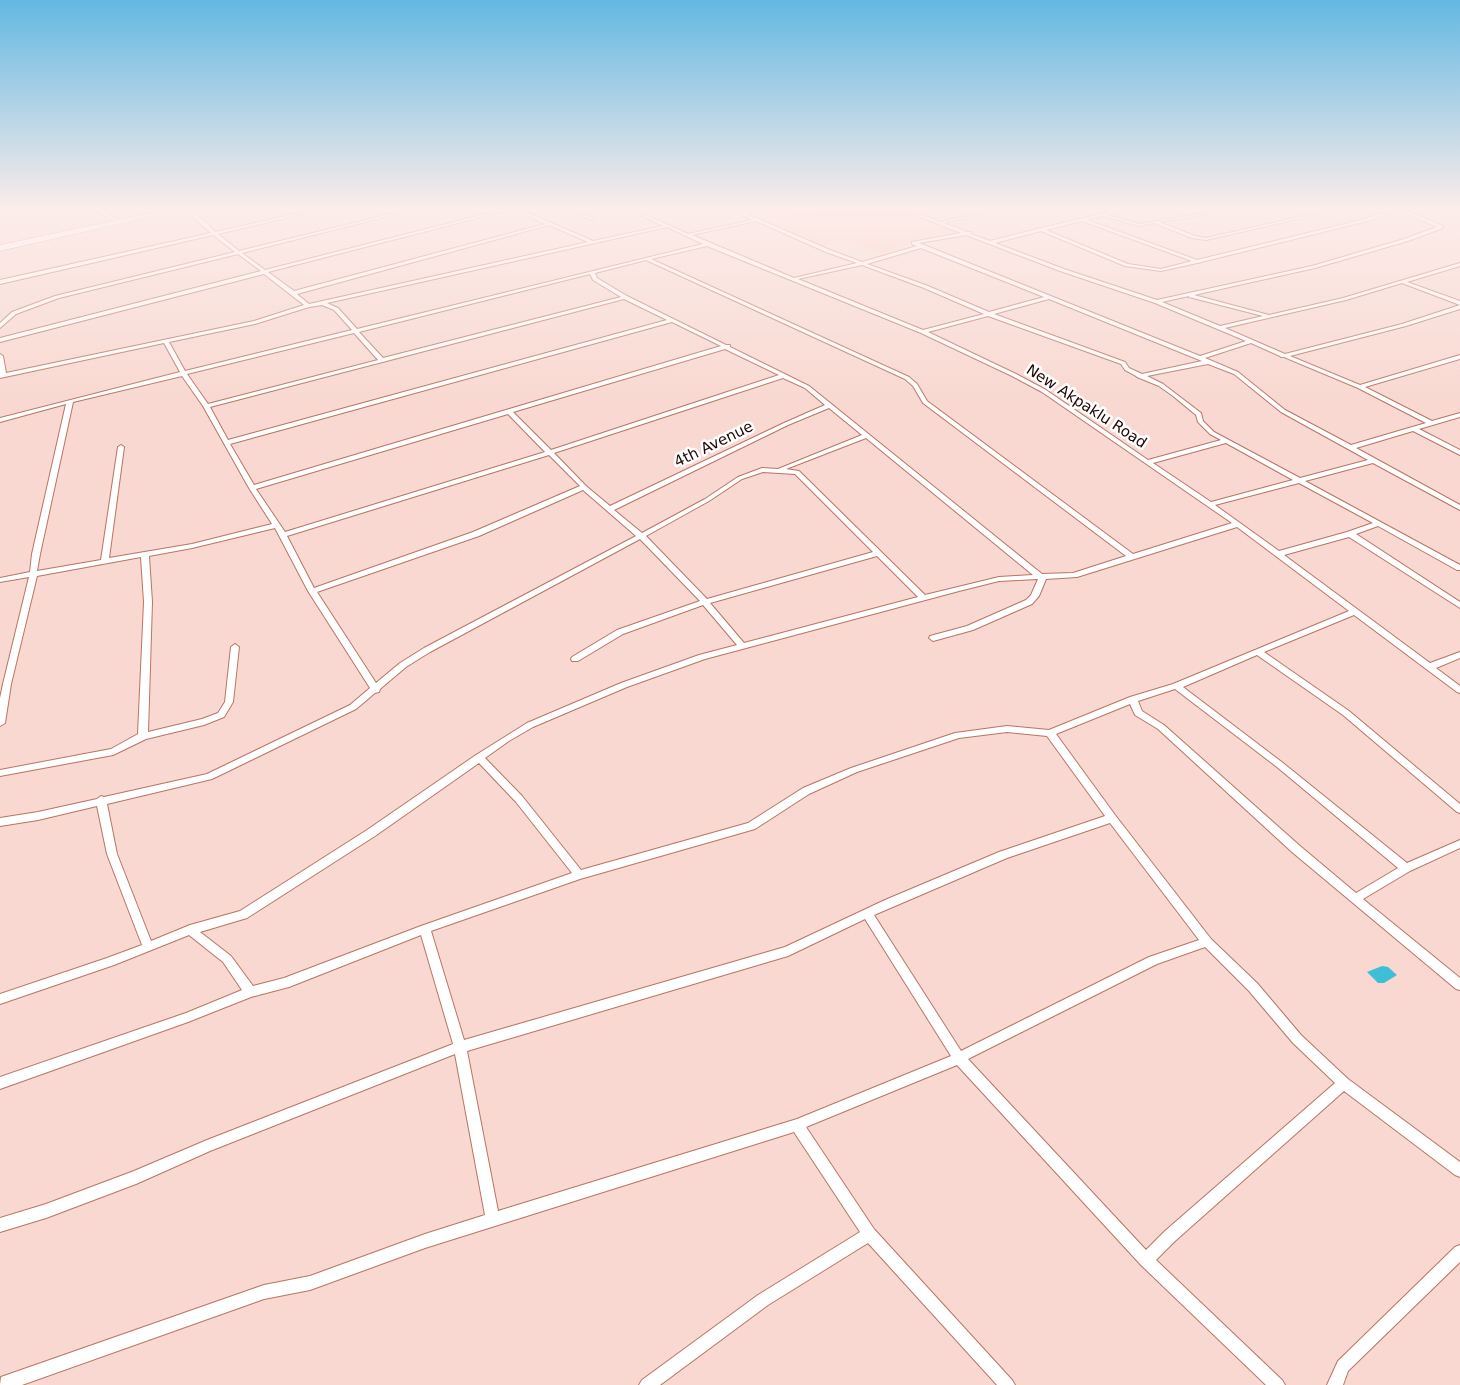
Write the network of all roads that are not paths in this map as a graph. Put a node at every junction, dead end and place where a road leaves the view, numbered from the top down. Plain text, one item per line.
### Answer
1 (40, 273) edge
2 (155, 273) edge
3 (261, 273) edge
4 (264, 273) edge
5 (369, 273) edge
6 (462, 273) edge
7 (592, 273) joint
8 (677, 273) edge
9 (778, 273) edge
10 (821, 273) edge
11 (886, 273) edge
12 (984, 273) edge
13 (1076, 273) edge
14 (1289, 273) edge
15 (1433, 273) edge
16 (794, 279) junction
17 (0, 282) edge
18 (1404, 282) junction
19 (293, 293) junction
20 (1189, 296) junction
21 (625, 297) junction
22 (1049, 298) junction
23 (1157, 302) junction
24 (1460, 303) edge
25 (324, 304) junction
26 (308, 306) junction
27 (1460, 307) edge
28 (988, 313) junction
29 (1270, 317) junction
30 (673, 320) junction
31 (0, 326) edge
32 (1219, 328) junction
33 (355, 332) junction
34 (923, 332) junction
35 (0, 340) edge
36 (166, 341) junction
37 (1250, 342) junction
38 (728, 346) junction
39 (0, 356) edge
40 (1283, 356) junction
41 (1460, 357) edge
42 (1199, 358) junction
43 (381, 360) junction
44 (1210, 361) junction
45 (183, 373) junction
46 (2, 375) edge
47 (785, 375) junction
48 (1138, 376) junction
49 (1360, 387) junction
50 (70, 402) junction
51 (830, 405) junction
52 (206, 406) junction
53 (510, 412) junction
54 (1460, 415) edge
55 (0, 420) edge
56 (1434, 424) junction
57 (1416, 430) junction
58 (867, 435) junction
59 (1226, 441) junction
60 (226, 443) junction
61 (121, 446) dead end
62 (1349, 448) junction
63 (551, 452) junction
64 (1460, 454) edge
65 (1373, 461) junction
66 (1147, 462) junction
67 (780, 469) junction
68 (1299, 482) junction
69 (584, 486) junction
70 (252, 488) junction
71 (1211, 504) junction
72 (1460, 508) edge
73 (610, 509) junction
74 (1238, 524) junction
75 (1378, 524) junction
76 (277, 525) junction
77 (1350, 534) junction
78 (283, 535) junction
79 (641, 536) junction
80 (878, 553) junction
81 (1278, 554) junction
82 (145, 555) junction
83 (1132, 557) junction
84 (105, 562) junction
85 (1460, 568) edge
86 (33, 576) junction
87 (1042, 578) junction
88 (0, 580) edge
89 (312, 591) junction
90 (924, 598) junction
91 (705, 602) junction
92 (1460, 606) edge
93 (1353, 612) junction
94 (933, 638) dead end
95 (742, 646) junction
96 (235, 647) dead end
97 (1258, 652) junction
98 (1460, 655) edge
99 (575, 659) dead end
100 (1428, 667) junction
101 (1176, 686) junction
102 (376, 690) junction
103 (1460, 690) edge
104 (1133, 699) junction
105 (0, 723) edge
106 (1050, 733) junction
107 (143, 736) junction
108 (479, 757) junction
109 (0, 773) edge
110 (1455, 799) edge
111 (101, 800) junction
112 (1460, 809) edge
113 (1112, 818) junction
114 (0, 822) edge
115 (1460, 844) edge
116 (1406, 868) junction
117 (579, 875) junction
118 (1356, 898) junction
119 (867, 914) junction
120 (425, 929) junction
121 (190, 930) junction
122 (1206, 942) junction
123 (148, 947) junction
124 (1460, 985) edge
125 (250, 992) junction
126 (0, 1000) edge
127 (460, 1047) junction
128 (959, 1058) junction
129 (0, 1083) edge
130 (1344, 1083) junction
131 (797, 1125) junction
132 (1460, 1170) edge
133 (493, 1220) junction
134 (0, 1225) edge
135 (869, 1234) junction
136 (1460, 1252) edge
137 (1146, 1260) junction
138 (1, 1385) edge
139 (647, 1385) edge
140 (1007, 1385) edge
141 (1277, 1385) edge
142 (1335, 1385) edge

1 - 17 street
2 - 31 street
3 - 35 street
4 - 19 street
5 - 19 street
6 - 25 street
7 - 21 street
7 - 33 street
8 - 83 street
9 - 16 street, New Akpaklu Road
10 - 16 street
11 - 28 street
12 - 22 street
13 - 23 street
14 - 20 street
15 - 18 street
16 - 34 street, New Akpaklu Road
18 - 24 street
18 - 29 street
19 - 26 street
20 - 23 street
20 - 29 street
21 - 30 street
21 - 43 street
22 - 28 street
22 - 42 street
23 - 32 street
25 - 26 street
25 - 33 street
26 - 36 street
27 - 40 street
28 - 34 street
28 - 48 street
29 - 32 street
30 - 38 street
30 - 60 street
32 - 37 street
33 - 43 street
33 - 45 street
34 - 66 street, New Akpaklu Road
36 - 45 street
36 - 46 street
37 - 40 street
37 - 42 street
38 - 47 street
38 - 53 street
39 - 46 street
40 - 49 street
41 - 49 street
42 - 44 street
43 - 52 street
44 - 48 street
44 - 62 street
45 - 50 street
45 - 52 street
47 - 51 street
47 - 63 street
48 - 59 street
49 - 56 street
50 - 55 street
50 - 86 street
51 - 58 street
51 - 73 street, 4th Avenue
52 - 60 street
53 - 63 street
53 - 70 street
54 - 56 street
56 - 57 street
57 - 62 street
57 - 64 street
58 - 67 street
58 - 87 street
59 - 66 street
59 - 68 street
60 - 70 street
61 - 84 street
62 - 65 street
63 - 69 street
63 - 78 street
65 - 68 street
65 - 72 street
66 - 71 street, New Akpaklu Road
67 - 79 street
67 - 80 street
68 - 71 street
68 - 75 street
69 - 73 street
69 - 89 street
70 - 76 street
71 - 74 street, New Akpaklu Road
73 - 79 street
74 - 81 street, New Akpaklu Road
74 - 83 street
75 - 77 street
75 - 85 street
76 - 78 street
76 - 82 street
77 - 81 street
77 - 92 street
78 - 89 street
79 - 91 street
79 - 102 street
80 - 90 street
80 - 91 street
81 - 93 street, New Akpaklu Road
82 - 84 street
82 - 107 street
83 - 87 street
84 - 86 street
86 - 88 street
86 - 105 street
87 - 90 street
87 - 94 street
89 - 102 street
90 - 95 street
91 - 95 street
91 - 99 street
93 - 97 street
93 - 100 street, New Akpaklu Road
95 - 108 street
96 - 107 street
97 - 101 street
97 - 110 street
98 - 100 street
100 - 103 street, New Akpaklu Road
101 - 104 street
101 - 116 street
102 - 111 street
104 - 106 street
104 - 118 street
106 - 113 street
106 - 117 street
107 - 109 street
108 - 117 street
108 - 121 street
110 - 112 street
111 - 114 street
111 - 123 street
113 - 119 street
113 - 122 street
115 - 116 street
116 - 118 street
117 - 120 street
118 - 124 street
119 - 127 street
119 - 128 street
120 - 125 street
120 - 127 street
121 - 123 street
121 - 125 street
122 - 128 street
122 - 130 street
123 - 126 street
125 - 129 street
127 - 133 street
127 - 134 street
128 - 131 street
128 - 137 street
130 - 132 street
130 - 137 street
131 - 133 street
131 - 135 street
133 - 138 street
135 - 139 street
135 - 140 street
136 - 142 street
137 - 141 street

